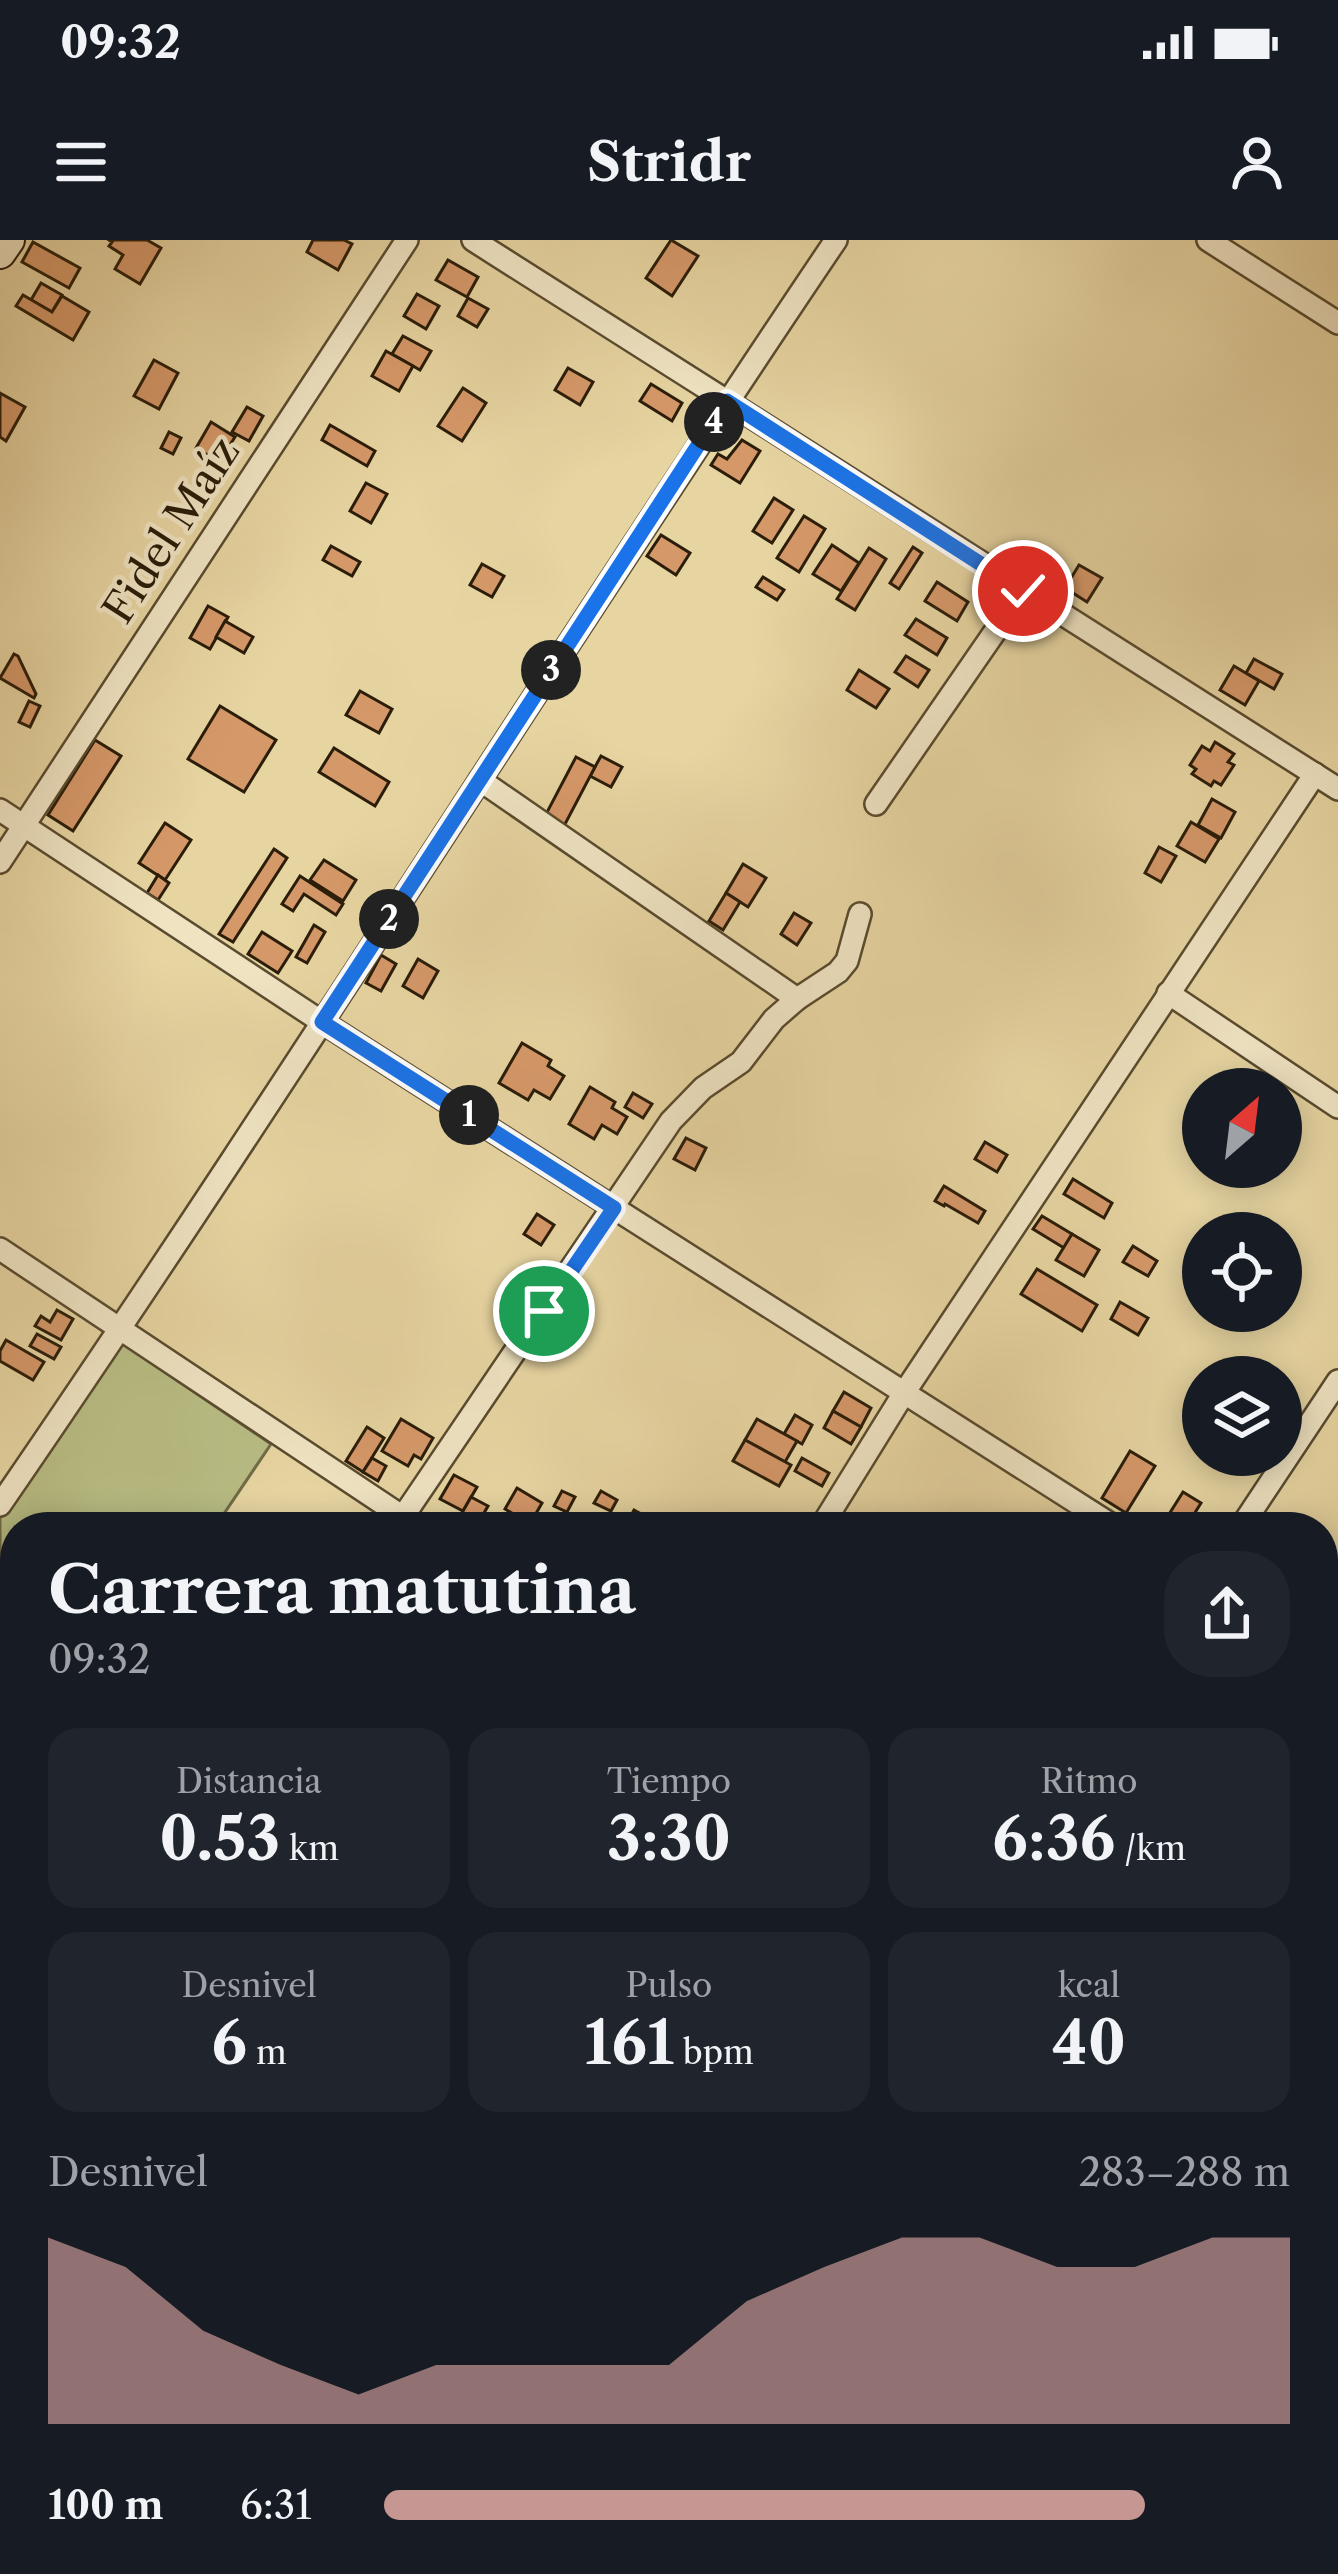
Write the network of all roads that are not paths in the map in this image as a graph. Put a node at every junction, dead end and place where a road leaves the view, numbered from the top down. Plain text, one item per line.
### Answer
1 (9, 240) edge
2 (407, 240) edge
3 (473, 240) edge
4 (836, 240) edge
5 (1208, 240) edge
6 (1259, 240) edge
7 (0, 254) edge
8 (1244, 262) junction
9 (1338, 323) edge
10 (727, 401) junction
11 (1023, 591) junction
12 (1315, 774) junction
13 (480, 780) junction
14 (1338, 789) edge
15 (876, 804) dead end
16 (0, 810) edge
17 (25, 826) junction
18 (0, 862) edge
19 (860, 914) dead end
20 (1168, 993) junction
21 (797, 999) junction
22 (322, 1022) junction
23 (1338, 1107) edge
24 (614, 1208) junction
25 (0, 1249) edge
26 (119, 1331) junction
27 (1338, 1381) edge
28 (904, 1393) junction
29 (0, 1505) edge
30 (388, 1512) edge
31 (414, 1512) edge
32 (830, 1512) edge
33 (1091, 1512) edge
34 (1251, 1512) edge

1 - 7 main road
2 - 17 street, Fidel Maíz
3 - 10 street
4 - 10 street
5 - 8 street
6 - 8 street
8 - 9 street
10 - 11 street
10 - 13 street
11 - 12 street
11 - 15 street
12 - 14 street
12 - 20 street
13 - 21 street
13 - 22 street
16 - 17 street
17 - 18 street, Fidel Maíz
17 - 22 street
19 - 21 street
20 - 23 street
20 - 28 street
21 - 24 street
22 - 24 street
22 - 26 street
24 - 28 street
24 - 31 street
25 - 26 street
26 - 29 street
26 - 30 street
27 - 34 street
28 - 32 street
28 - 33 street

